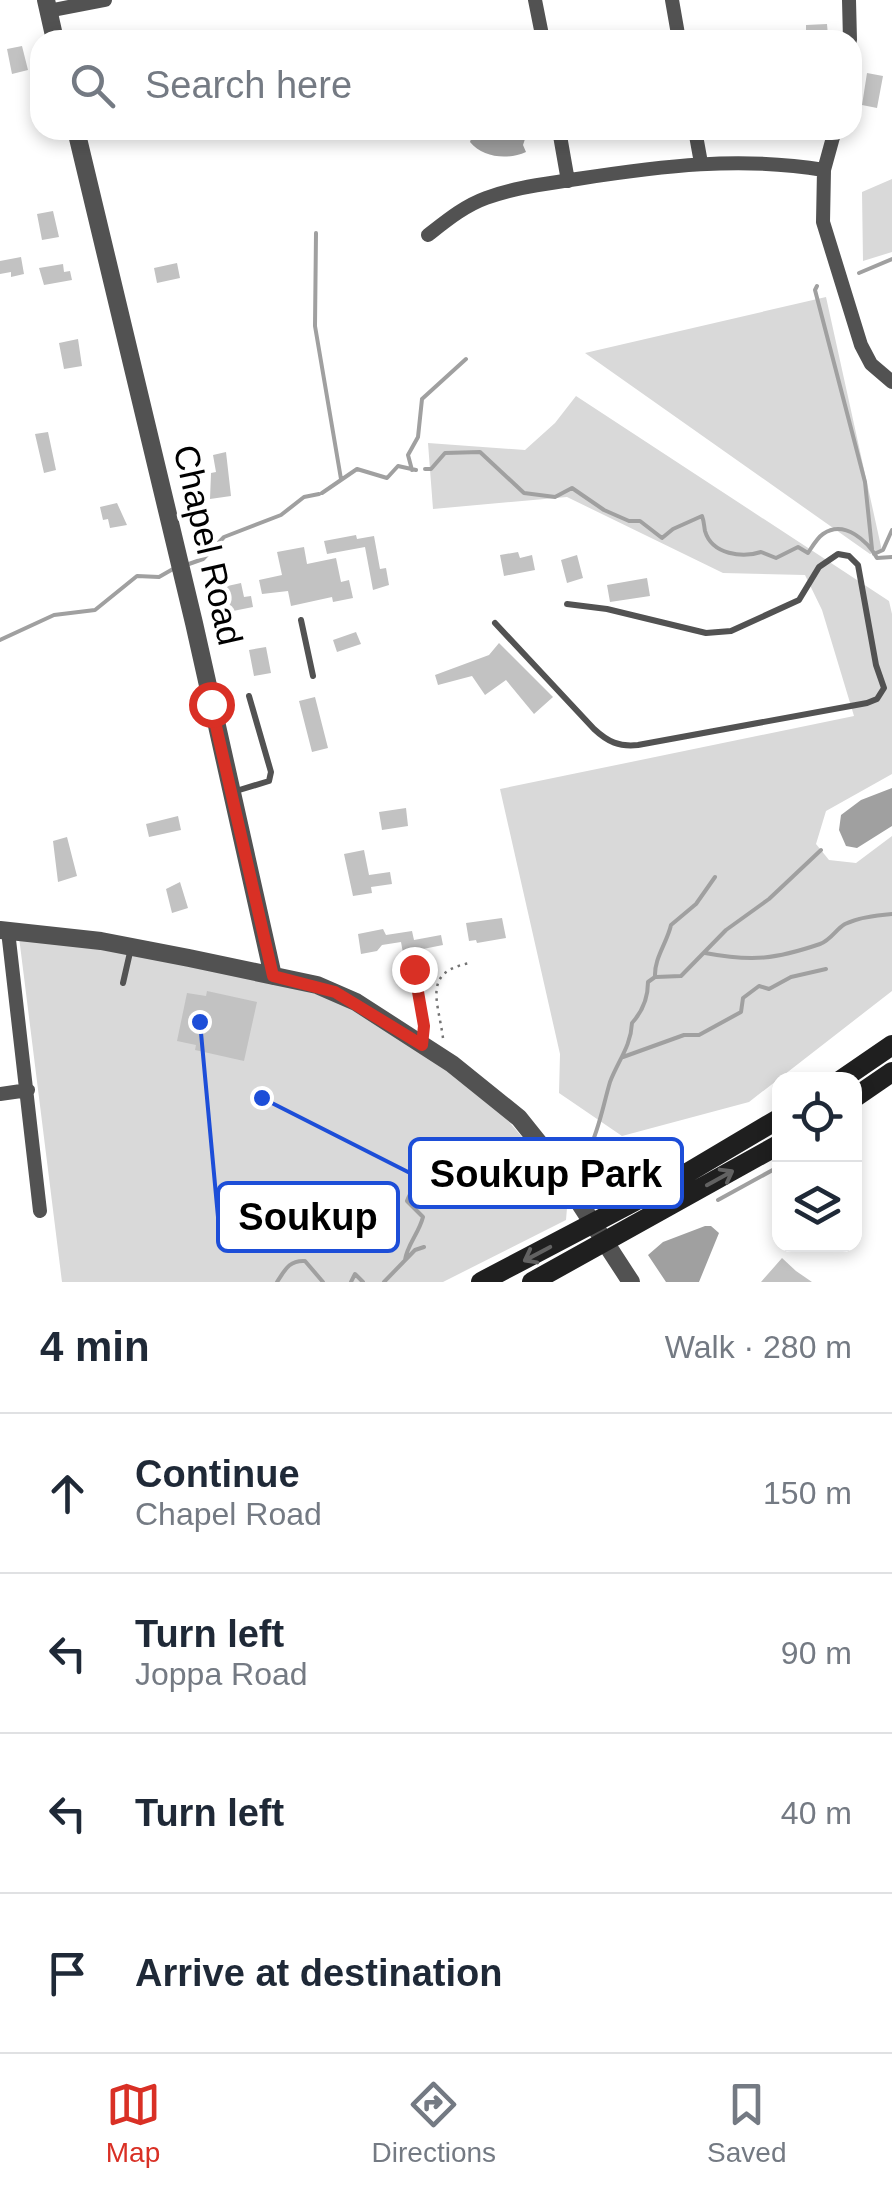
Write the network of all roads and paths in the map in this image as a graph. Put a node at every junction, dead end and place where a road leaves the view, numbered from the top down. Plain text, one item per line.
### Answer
1 (105, 0) edge
2 (536, 0) edge
3 (672, 0) edge
4 (849, 0) edge
5 (47, 5) edge
6 (53, 30) edge
7 (540, 30) edge
8 (677, 30) edge
9 (850, 30) edge
10 (78, 140) edge
11 (561, 140) edge
12 (697, 140) edge
13 (832, 140) edge
14 (701, 164) junction
15 (824, 170) junction
16 (568, 181) junction
17 (428, 235) dead end
18 (892, 382) edge
19 (567, 604) dead end
20 (301, 620) dead end
21 (495, 623) dead end
22 (312, 676) dead end
23 (249, 696) dead end
24 (230, 793) junction
25 (4, 930) edge
26 (131, 946) junction
27 (470, 963) dead end
28 (414, 969) dead end
29 (273, 976) junction
30 (123, 983) dead end
31 (422, 1045) junction
32 (892, 1045) edge
33 (446, 1060) junction
34 (853, 1072) edge
35 (892, 1072) edge
36 (28, 1090) junction
37 (862, 1093) edge
38 (0, 1094) edge
39 (772, 1123) edge
40 (772, 1148) edge
41 (40, 1211) dead end
42 (593, 1224) junction
43 (605, 1242) junction
44 (480, 1282) edge
45 (532, 1282) edge
46 (631, 1282) edge

1 - 5 street
2 - 7 street
3 - 8 street
4 - 9 street
5 - 6 street
10 - 24 street, Chapel Road
11 - 16 street
12 - 14 street
13 - 15 street
14 - 15 street
14 - 16 street
15 - 18 street
16 - 17 street
19 - 21 lane
20 - 22 lane
23 - 24 lane
24 - 29 street, Chapel Road
25 - 26 street
25 - 36 street
26 - 29 street
26 - 30 lane
27 - 33 path
28 - 31 path
29 - 31 street
31 - 33 street
32 - 34 main road
33 - 42 street
35 - 37 main road
36 - 38 street
36 - 41 street
39 - 42 main road
43 -> 40 main road
42 - 43 street
42 -> 44 main road
43 - 45 main road
43 - 46 street

